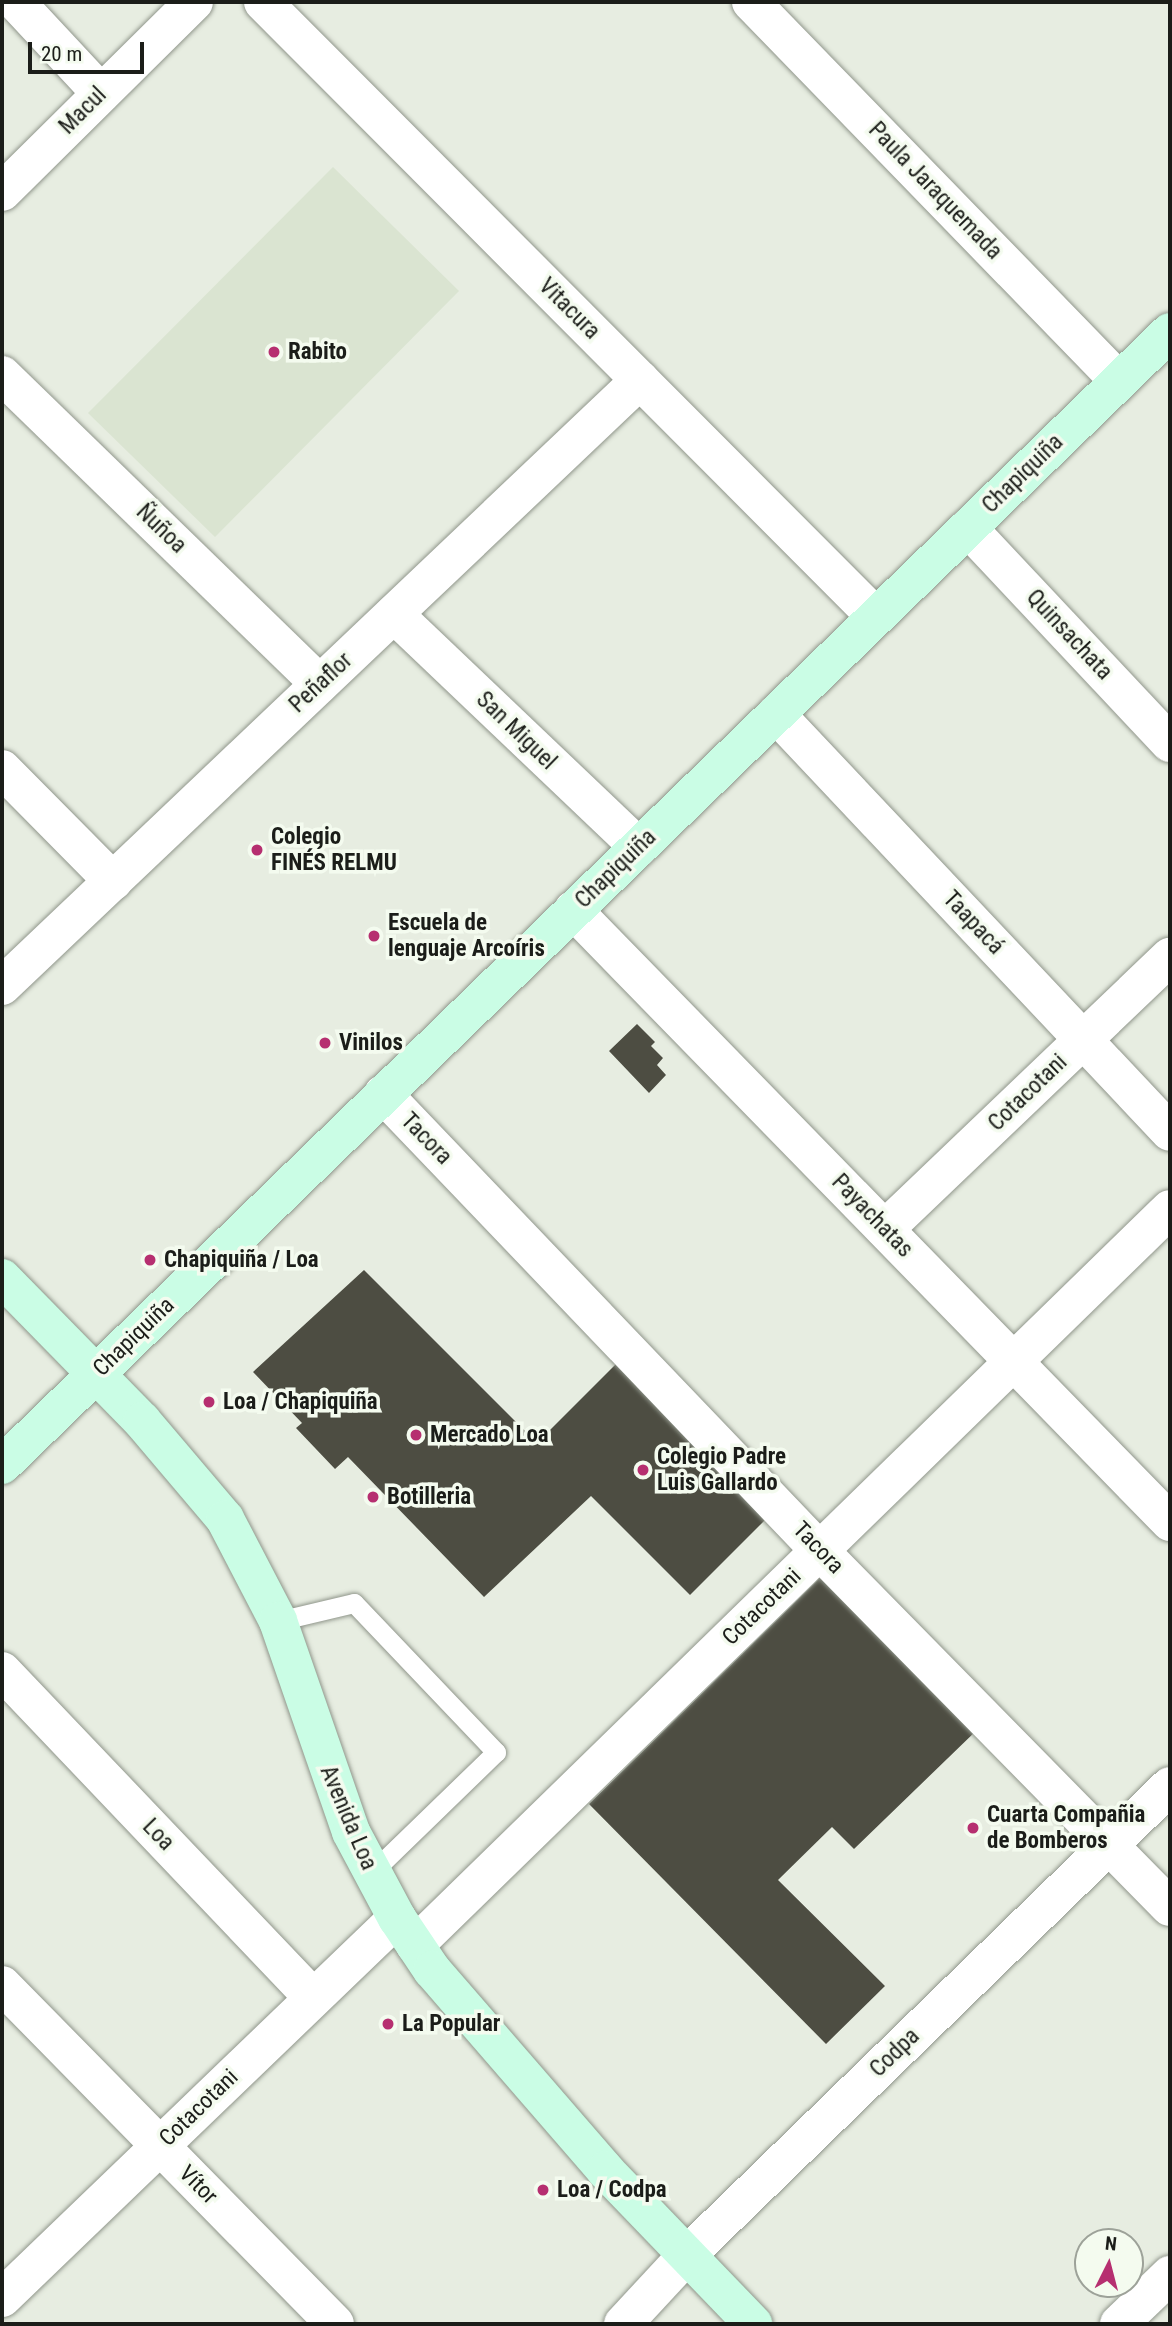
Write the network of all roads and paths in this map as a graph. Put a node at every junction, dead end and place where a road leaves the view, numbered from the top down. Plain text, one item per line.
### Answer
1 (16, 2) edge
2 (194, 2) edge
3 (262, 2) edge
4 (751, 2) edge
5 (101, 93) junction
6 (2, 191) edge
7 (1166, 343) edge
8 (2, 375) edge
9 (640, 380) junction
10 (1119, 381) junction
11 (968, 528) junction
12 (394, 614) junction
13 (876, 617) junction
14 (320, 684) junction
15 (776, 714) junction
16 (1170, 743) edge
17 (2, 769) edge
18 (639, 847) junction
19 (113, 881) junction
20 (573, 910) junction
21 (1170, 957) edge
22 (2, 986) edge
23 (1083, 1040) junction
24 (383, 1094) junction
25 (1170, 1132) edge
26 (1170, 1209) edge
27 (885, 1229) junction
28 (2, 1278) edge
29 (1015, 1361) junction
30 (95, 1374) junction
31 (2, 1465) edge
32 (1170, 1522) edge
33 (820, 1550) junction
34 (278, 1621) junction
35 (2, 1671) edge
36 (1170, 1786) edge
37 (1111, 1844) junction
38 (371, 1874) junction
39 (1170, 1907) edge
40 (406, 1932) junction
41 (2, 1985) edge
42 (313, 1998) junction
43 (160, 2146) junction
44 (687, 2255) junction
45 (1170, 2275) edge
46 (2, 2298) edge
47 (2, 2309) edge
48 (16, 2324) edge
49 (335, 2324) edge
50 (623, 2324) edge
51 (753, 2324) edge
52 (1119, 2324) edge

1 - 5 street
2 - 5 street, Macul
3 - 9 street, Vitacura
4 - 10 street, Paula Jaraquemada
5 - 6 street, Macul
7 - 10 street, Chapiquiña
8 - 14 street, Ñuñoa
9 - 12 street, Peñaflor
9 - 13 street, Vitacura
10 - 11 street, Chapiquiña
11 - 13 street, Chapiquiña
11 - 16 street, Quinsachata
12 - 14 street, Peñaflor
12 - 18 street, San Miguel
13 - 15 street, Chapiquiña
14 - 19 street, Peñaflor
15 - 18 street, Chapiquiña
15 - 23 street, Taapacá
17 - 19 street
18 - 20 street, Chapiquiña
19 - 22 street, Peñaflor
20 - 24 street, Chapiquiña
20 - 27 street, Payachatas
21 - 23 street, Cotacotani
23 - 25 street, Taapacá
23 - 27 street, Cotacotani
24 - 30 street, Chapiquiña
24 - 33 street, Tacora
26 - 29 street, Cotacotani
27 - 29 street, Payachatas
28 - 30 street, Avenida Loa
29 - 32 street, Payachatas
29 - 33 street, Cotacotani
30 - 31 street, Chapiquiña
30 - 34 street, Avenida Loa
33 - 37 street, Tacora
33 - 40 street, Cotacotani
34 - 38 street, Avenida Loa
34 - 38 lane
35 - 42 street, Loa
36 - 37 street, Codpa
37 - 39 street, Tacora
37 - 44 street, Codpa
38 - 40 street, Avenida Loa
40 - 42 street, Cotacotani
40 - 44 street, Avenida Loa
41 - 43 street, Vítor
42 - 43 street, Cotacotani
43 - 46 street, Cotacotani
43 - 49 street, Vítor
44 - 50 street, Codpa
44 - 51 street, Avenida Loa
45 - 52 street
47 - 48 street

